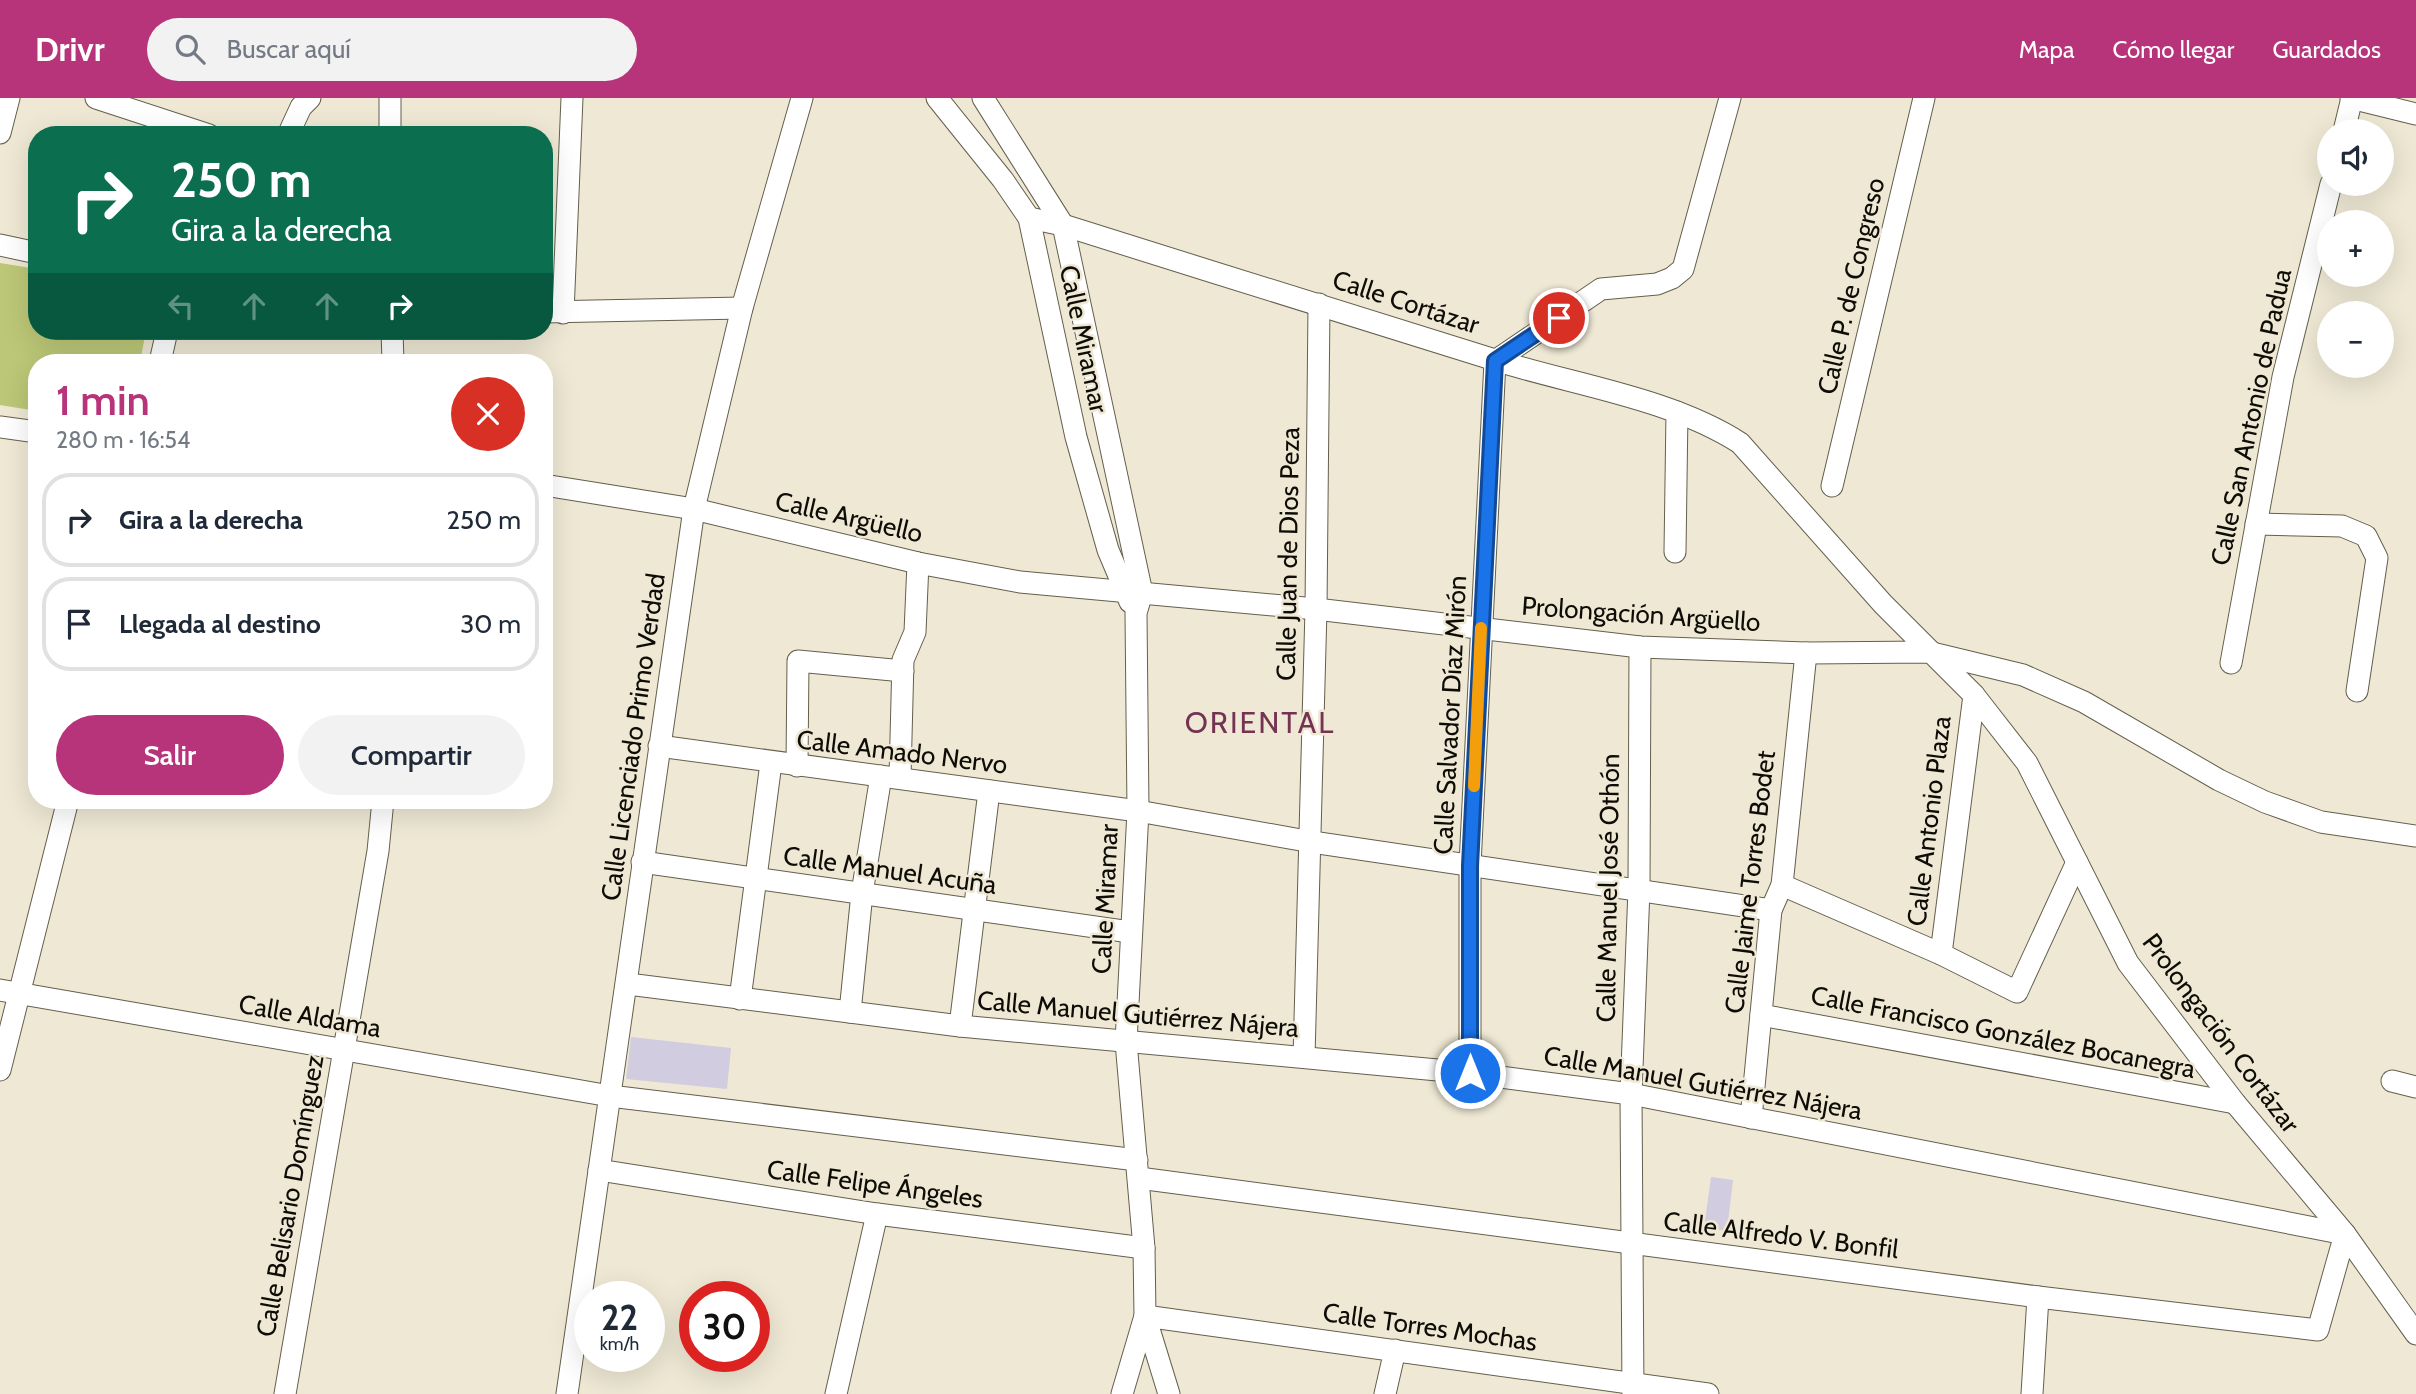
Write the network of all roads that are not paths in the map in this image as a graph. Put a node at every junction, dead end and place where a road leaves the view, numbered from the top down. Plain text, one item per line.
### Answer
1 (9, 98) edge
2 (96, 98) edge
3 (310, 98) edge
4 (390, 98) edge
5 (572, 98) edge
6 (802, 98) edge
7 (937, 98) edge
8 (983, 98) edge
9 (1730, 98) edge
10 (1924, 98) edge
11 (2352, 98) edge
12 (2416, 114) edge
13 (2347, 119) edge
14 (182, 126) edge
15 (292, 126) edge
16 (390, 126) edge
17 (0, 133) edge
18 (2328, 196) edge
19 (1029, 218) junction
20 (1063, 225) junction
21 (0, 245) edge
22 (28, 251) edge
23 (1319, 304) junction
24 (742, 308) junction
25 (554, 313) edge
26 (1495, 361) junction
27 (1677, 412) junction
28 (0, 427) edge
29 (28, 431) edge
30 (553, 486) edge
31 (1832, 486) dead end
32 (694, 509) junction
33 (2256, 524) junction
34 (1675, 552) dead end
35 (918, 563) junction
36 (1134, 599) junction
37 (1316, 609) junction
38 (1481, 630) junction
39 (1640, 647) junction
40 (1928, 652) junction
41 (1806, 653) junction
42 (2231, 663) dead end
43 (903, 671) junction
44 (2357, 691) dead end
45 (1973, 695) junction
46 (659, 746) junction
47 (771, 763) junction
48 (797, 766) junction
49 (890, 777) junction
50 (989, 791) junction
51 (65, 809) edge
52 (382, 809) edge
53 (1138, 811) junction
54 (2416, 836) edge
55 (1311, 842) junction
56 (642, 862) junction
57 (2077, 862) junction
58 (1470, 866) junction
59 (755, 879) junction
60 (1782, 885) junction
61 (1639, 889) junction
62 (862, 893) junction
63 (972, 909) junction
64 (1771, 910) junction
65 (1130, 932) junction
66 (1941, 954) junction
67 (628, 984) junction
68 (10, 992) edge
69 (740, 999) junction
70 (850, 1012) junction
71 (1761, 1015) junction
72 (960, 1026) junction
73 (1126, 1042) junction
74 (343, 1050) junction
75 (1304, 1057) junction
76 (0, 1070) edge
77 (1470, 1073) junction
78 (2392, 1081) dead end
79 (2416, 1087) edge
80 (1631, 1094) junction
81 (610, 1096) junction
82 (2235, 1104) junction
83 (1751, 1118) junction
84 (1138, 1169) junction
85 (599, 1170) junction
86 (877, 1214) junction
87 (2345, 1234) junction
88 (1632, 1243) junction
89 (1144, 1248) junction
90 (2038, 1297) junction
91 (1145, 1316) junction
92 (2412, 1318) edge
93 (1395, 1350) junction
94 (1562, 1384) edge
95 (1633, 1388) edge
96 (285, 1394) edge
97 (566, 1394) edge
98 (836, 1394) edge
99 (1122, 1394) edge
100 (1169, 1394) edge
101 (1385, 1394) edge
102 (1708, 1394) edge
103 (2032, 1394) edge

1 - 17 street
2 - 14 street
3 - 15 street
4 - 16 street
5 - 25 street
6 - 24 street, Calle Licenciado Primo Verdad
7 - 19 street, Calle Miramar
8 - 20 street
9 - 26 street
10 - 31 street, Calle P. de Congreso
11 - 12 street
11 - 13 street
18 - 33 street, Calle San Antonio de Padua
19 - 20 street, Calle Cortázar
19 - 36 street, Calle Miramar
20 - 23 street, Calle Cortázar
20 - 36 street, Calle Miramar
21 - 22 street
23 - 26 street, Calle Cortázar
23 - 37 street, Calle Juan de Dios Peza
24 - 25 street
24 - 32 street, Calle Licenciado Primo Verdad
26 - 27 street, Calle Cortázar
26 - 38 street, Calle Salvador Díaz Mirón
27 - 34 street
27 - 40 street, Calle Cortázar
28 - 29 street
30 - 32 street, Calle Argüello
32 - 35 street, Calle Argüello
32 - 46 street, Calle Licenciado Primo Verdad
33 - 42 street, Calle San Antonio de Padua
33 - 44 street
35 - 36 street, Calle Argüello
35 - 43 street
36 - 37 street, Prolongación Argüello
36 - 53 street, Calle Miramar
37 - 38 street, Prolongación Argüello
37 - 55 street, Calle Juan de Dios Peza
38 - 39 street, Prolongación Argüello
38 - 58 street, Calle Salvador Díaz Mirón
39 - 41 street, Prolongación Argüello
39 - 61 street, Calle Manuel José Othón
40 - 41 street, Prolongación Argüello
40 - 45 street, Prolongación Cortázar
40 - 54 street, Prolongación Argüello
41 - 60 street, Calle Jaime Torres Bodet
43 - 48 street
43 - 49 street
45 - 57 street, Prolongación Cortázar
45 - 66 street, Calle Antonio Plaza
46 - 47 street, Calle Amado Nervo
46 - 56 street, Calle Licenciado Primo Verdad
47 - 48 street, Calle Amado Nervo
47 - 59 street
48 - 49 street, Calle Amado Nervo
49 - 50 street, Calle Amado Nervo
49 - 62 street
50 - 53 street, Calle Amado Nervo
50 - 63 street
51 - 68 street
52 - 74 street, Calle Belisario Domínguez
53 - 55 street, Calle Amado Nervo
53 - 65 street, Calle Miramar
55 - 58 street, Calle Amado Nervo
55 - 75 street, Calle Juan de Dios Peza
56 - 59 street, Calle Manuel Acuña
56 - 67 street, Calle Licenciado Primo Verdad
57 - 66 street
57 - 82 street, Prolongación Cortázar
58 - 61 street, Calle Amado Nervo
58 - 77 street, Calle Salvador Díaz Mirón
59 - 62 street, Calle Manuel Acuña
59 - 69 street
60 - 64 street, Calle Jaime Torres Bodet
60 - 66 street
61 - 64 street, Calle Amado Nervo
61 - 80 street, Calle Manuel José Othón
62 - 63 street, Calle Manuel Acuña
62 - 70 street
63 - 65 street, Calle Manuel Acuña
63 - 72 street
64 - 71 street, Calle Jaime Torres Bodet
65 - 73 street, Calle Miramar
67 - 69 street, Calle Manuel Gutiérrez Nájera
67 - 81 street, Calle Licenciado Primo Verdad
68 - 74 street, Calle Aldama
68 - 76 street
69 - 70 street, Calle Manuel Gutiérrez Nájera
70 - 72 street, Calle Manuel Gutiérrez Nájera
71 - 82 street, Calle Francisco González Bocanegra
71 - 83 street, Calle Jaime Torres Bodet
72 - 73 street, Calle Manuel Gutiérrez Nájera
73 - 75 street, Calle Manuel Gutiérrez Nájera
73 - 84 street, Calle Miramar
74 - 81 street, Calle Aldama
74 - 96 street, Calle Belisario Domínguez
75 - 77 street, Calle Manuel Gutiérrez Nájera
77 - 80 street, Calle Manuel Gutiérrez Nájera
78 - 79 street
80 - 83 street, Calle Manuel Gutiérrez Nájera
80 - 88 street, Calle Manuel José Othón
81 - 84 street, Calle Felipe Ángeles
81 - 85 street, Calle Licenciado Primo Verdad
82 - 87 street, Prolongación Cortázar
83 - 87 street, Calle Manuel Gutiérrez Nájera
84 - 88 street, Calle Alfredo V. Bonfil
84 - 89 street, Calle Miramar
85 - 86 street, Calle Felipe Ángeles
85 - 97 street, Calle Licenciado Primo Verdad
86 - 89 street, Calle Felipe Ángeles
86 - 98 street
87 - 90 street, Calle Alfredo V. Bonfil
87 - 92 street, Prolongación Cortázar
88 - 90 street, Calle Alfredo V. Bonfil
88 - 95 street, Calle Manuel José Othón
89 - 91 street, Calle Miramar
90 - 103 street
91 - 93 street, Calle Torres Mochas
91 - 99 street
91 - 100 street, Calle Miramar
93 - 94 street, Calle Torres Mochas
93 - 101 street
94 - 95 street, Calle Torres Mochas
95 - 102 street, Calle Torres Mochas

